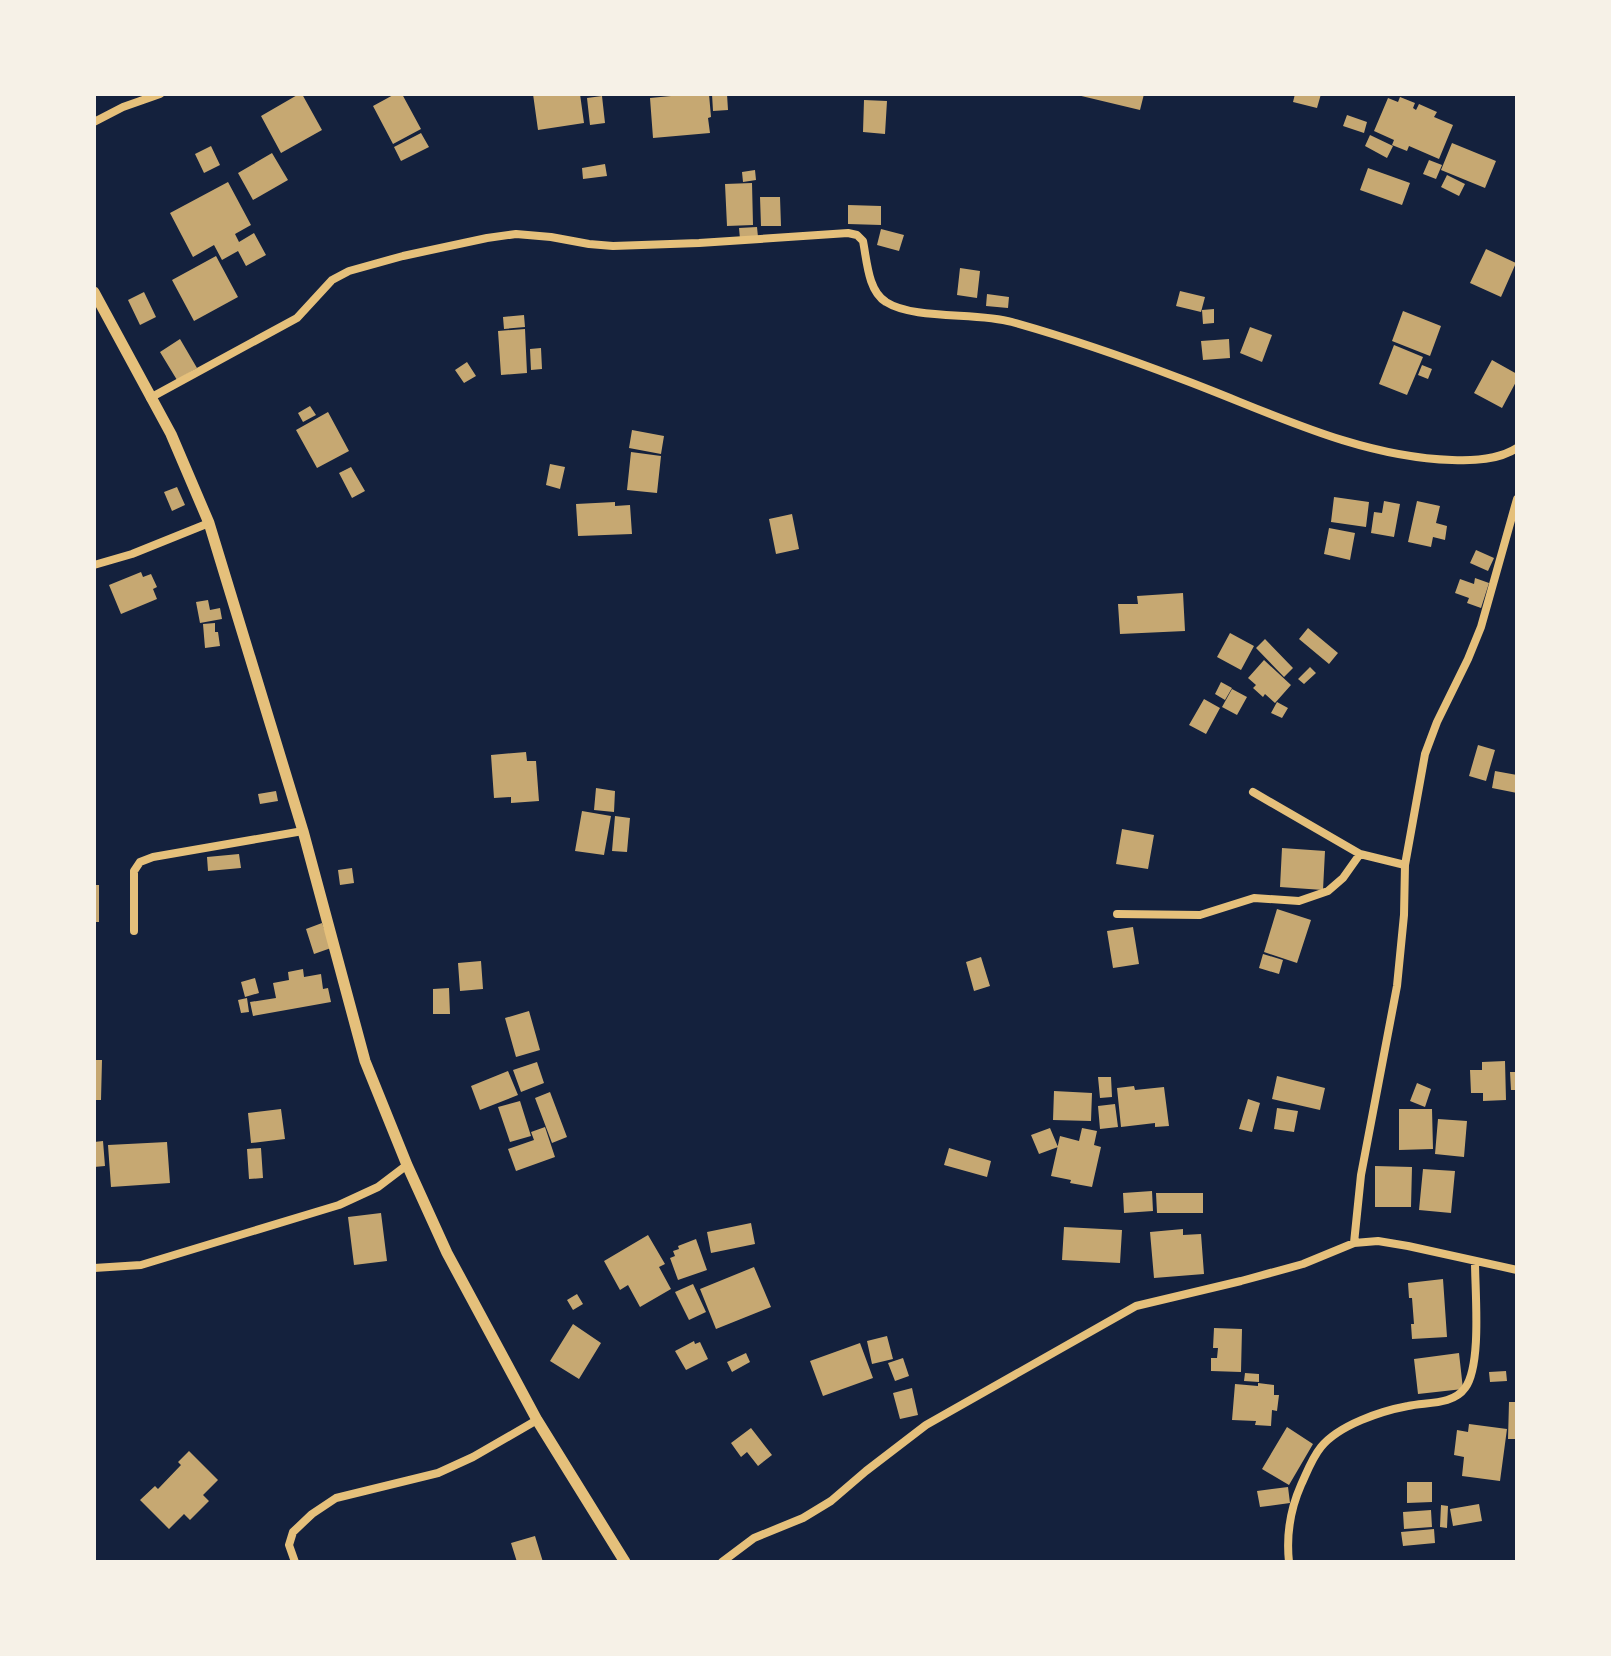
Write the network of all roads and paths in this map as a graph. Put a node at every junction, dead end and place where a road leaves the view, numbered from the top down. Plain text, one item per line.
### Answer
1 (160, 94) edge
2 (94, 122) edge
3 (94, 292) edge
4 (150, 398) junction
5 (1517, 448) edge
6 (1517, 499) edge
7 (209, 523) junction
8 (94, 565) edge
9 (1253, 792) dead end
10 (303, 831) junction
11 (1360, 854) junction
12 (1405, 865) junction
13 (1117, 914) dead end
14 (134, 931) dead end
15 (407, 1165) junction
16 (1354, 1243) junction
17 (1475, 1262) junction
18 (94, 1268) edge
19 (1517, 1270) edge
20 (537, 1420) junction
21 (295, 1562) edge
22 (625, 1562) edge
23 (722, 1562) edge
24 (1289, 1562) edge

1 - 2 street
3 - 4 street
4 - 5 street
4 - 7 street
6 - 12 street
7 - 8 street
7 - 10 street
9 - 11 street
10 - 14 street
10 - 15 street
11 - 12 street
11 - 13 street
12 - 16 street
15 - 18 street
15 - 20 street
16 - 17 street
16 - 23 street
17 - 19 street
17 - 24 street
20 - 21 street
20 - 22 street

